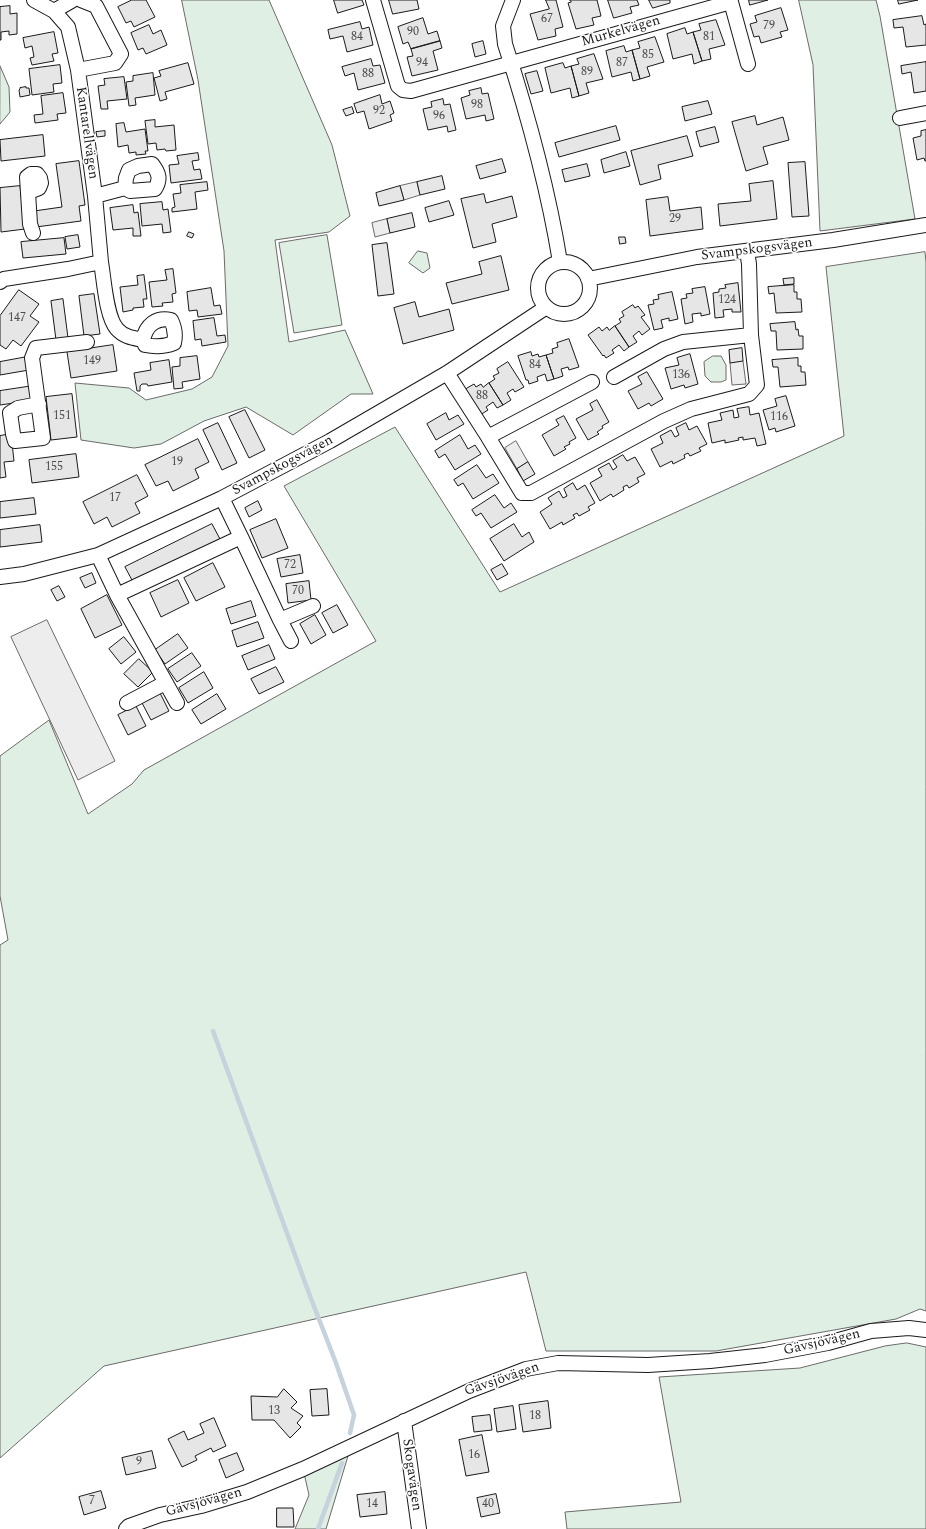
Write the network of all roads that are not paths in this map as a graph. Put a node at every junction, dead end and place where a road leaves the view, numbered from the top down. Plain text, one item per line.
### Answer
1 (34, 0) edge
2 (73, 0) edge
3 (81, 0) edge
4 (374, 0) edge
5 (513, 0) edge
6 (731, 1) edge
7 (54, 11) junction
8 (511, 63) junction
9 (748, 64) dead end
10 (78, 70) junction
11 (926, 113) edge
12 (900, 118) dead end
13 (28, 188) dead end
14 (125, 188) dead end
15 (95, 196) junction
16 (926, 225) edge
17 (32, 233) dead end
18 (747, 251) junction
19 (101, 262) junction
20 (560, 262) junction
21 (588, 279) junction
22 (0, 282) edge
23 (545, 308) junction
24 (751, 335) junction
25 (80, 340) dead end
26 (143, 340) dead end
27 (447, 373) junction
28 (614, 377) dead end
29 (592, 382) dead end
30 (39, 404) dead end
31 (488, 437) junction
32 (222, 498) junction
33 (241, 537) junction
34 (98, 555) junction
35 (0, 577) edge
36 (117, 595) junction
37 (313, 606) dead end
38 (280, 620) junction
39 (291, 641) dead end
40 (166, 682) junction
41 (127, 702) dead end
42 (177, 703) dead end
43 (926, 1330) edge
44 (404, 1421) junction
45 (126, 1529) edge
46 (419, 1529) edge

1 - 7 street, Kantarellvägen
2 - 7 street
3 - 10 street, Kantarellvägen
4 - 8 street, Murkelvägen
5 - 8 street
6 - 8 street, Murkelvägen
6 - 9 street, Murkelvägen
7 - 10 street, Kantarellvägen
8 - 20 street
10 - 15 street, Kantarellvägen
11 - 12 street
13 - 17 street
14 - 15 street, Kantarellvägen
15 - 19 street, Kantarellvägen
16 - 18 street, Svampskogsvägen
18 - 21 street, Svampskogsvägen
18 - 24 street
19 - 22 street
19 - 26 street, Kantarellvägen
20 - 21 street
20 - 23 street
21 - 23 street
23 - 27 street, Svampskogsvägen
24 - 28 street
24 - 31 street
25 - 30 street
27 - 31 street
27 - 32 street, Svampskogsvägen
29 - 31 street
32 - 33 street
32 - 34 street, Svampskogsvägen
33 - 36 street
33 - 38 street
34 - 35 street, Svampskogsvägen
34 - 36 street
36 - 40 street
37 - 38 street
38 - 39 street
40 - 41 street
40 - 42 street
43 - 44 street, Gävsjövägen
44 - 45 street, Gävsjövägen
44 - 46 street, Skogavägen

